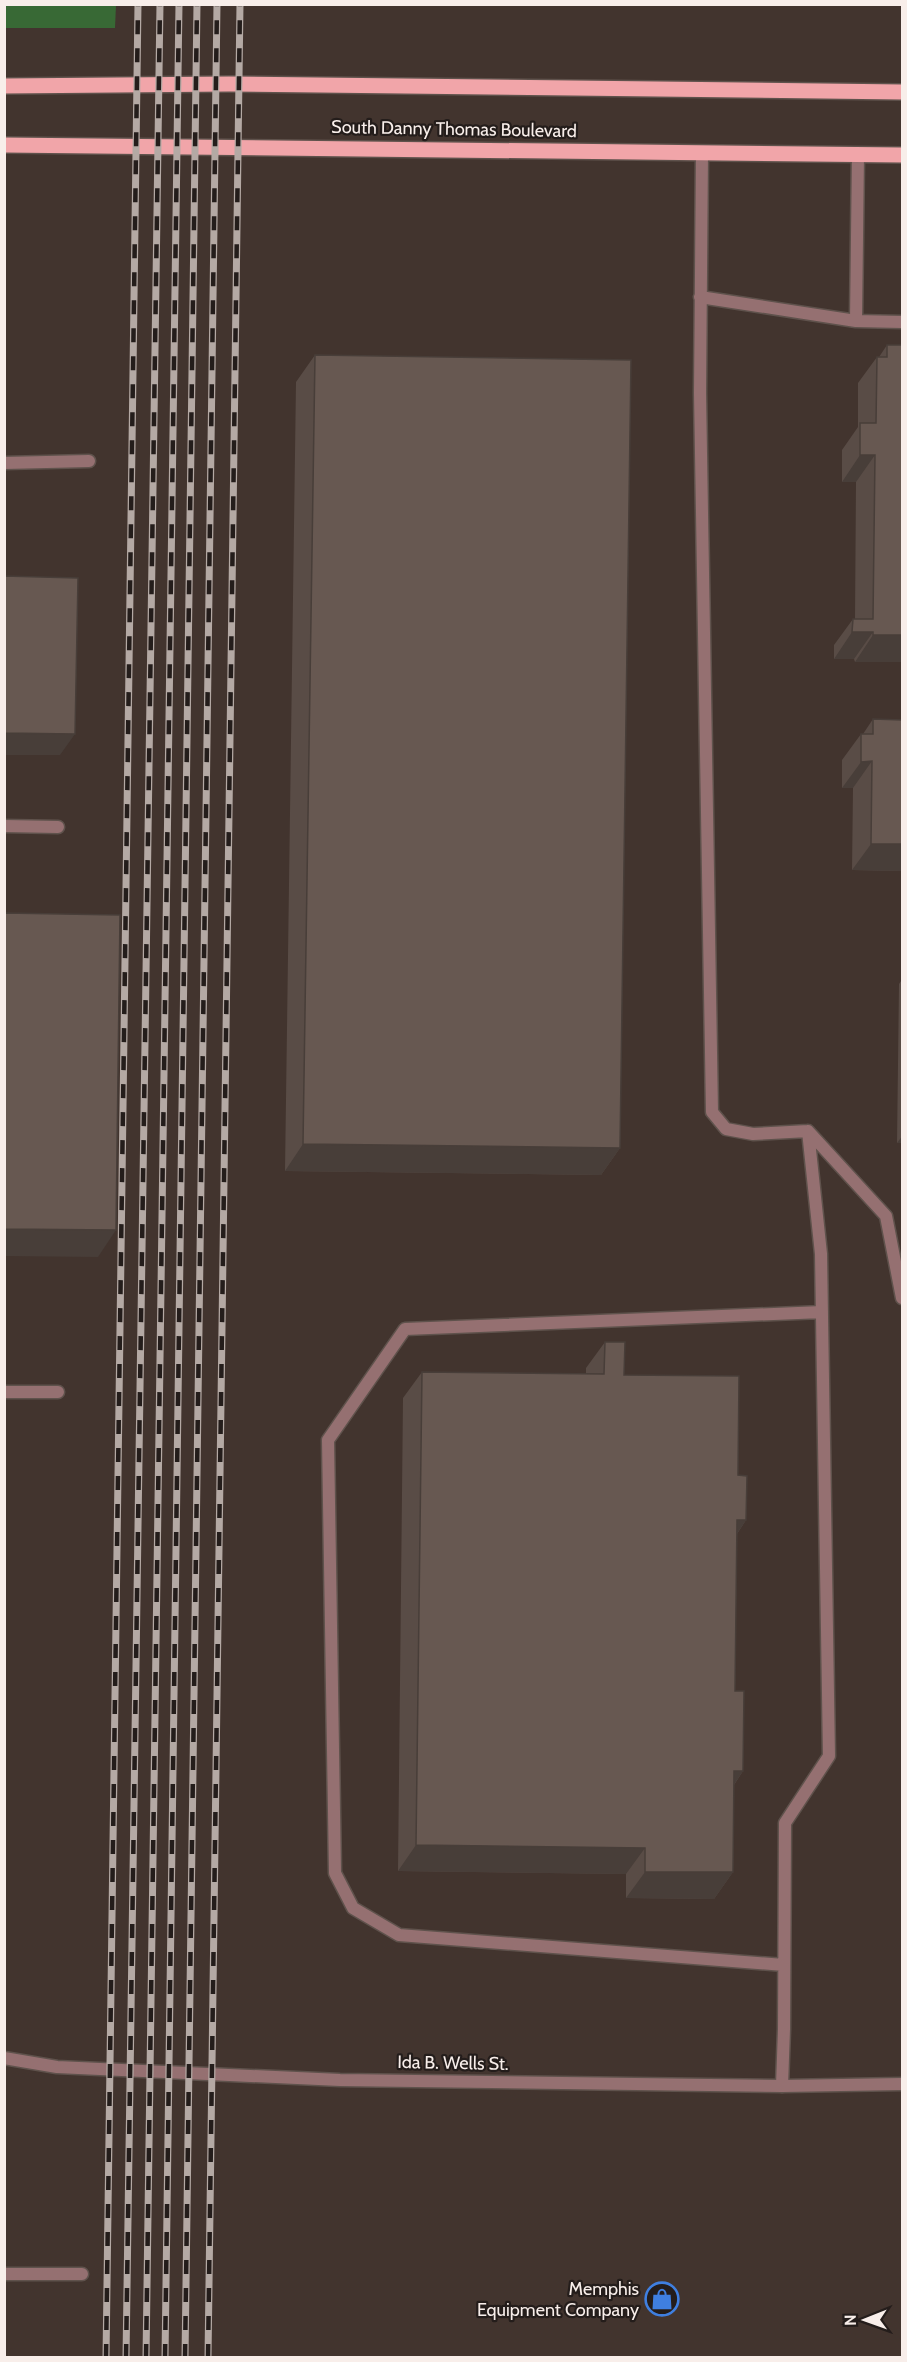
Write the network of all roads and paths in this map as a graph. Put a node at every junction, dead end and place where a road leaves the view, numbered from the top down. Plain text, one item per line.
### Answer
1 (4, 86) edge
2 (903, 92) edge
3 (4, 145) edge
4 (702, 152) junction
5 (858, 154) junction
6 (903, 154) edge
7 (700, 297) junction
8 (856, 321) junction
9 (903, 322) edge
10 (89, 461) dead end
11 (4, 463) edge
12 (4, 826) edge
13 (58, 827) dead end
14 (808, 1131) junction
15 (903, 1298) edge
16 (822, 1312) junction
17 (4, 1392) edge
18 (58, 1392) dead end
19 (784, 1965) junction
20 (4, 2058) edge
21 (903, 2084) edge
22 (782, 2086) junction
23 (4, 2274) edge
24 (82, 2274) dead end

1 - 2 main road
3 - 4 main road, South Danny Thomas Boulevard
4 - 5 main road, South Danny Thomas Boulevard
4 - 7 street
5 - 6 main road, South Danny Thomas Boulevard
5 - 8 street
7 - 8 street
7 - 14 street
8 - 9 street
10 - 11 street
12 - 13 street
14 - 15 street
14 - 16 street
16 - 19 street
16 - 19 street
17 - 18 street
19 - 22 street
20 - 22 street, Ida B. Wells St.
21 - 22 street, Ida B. Wells St.
23 - 24 street

